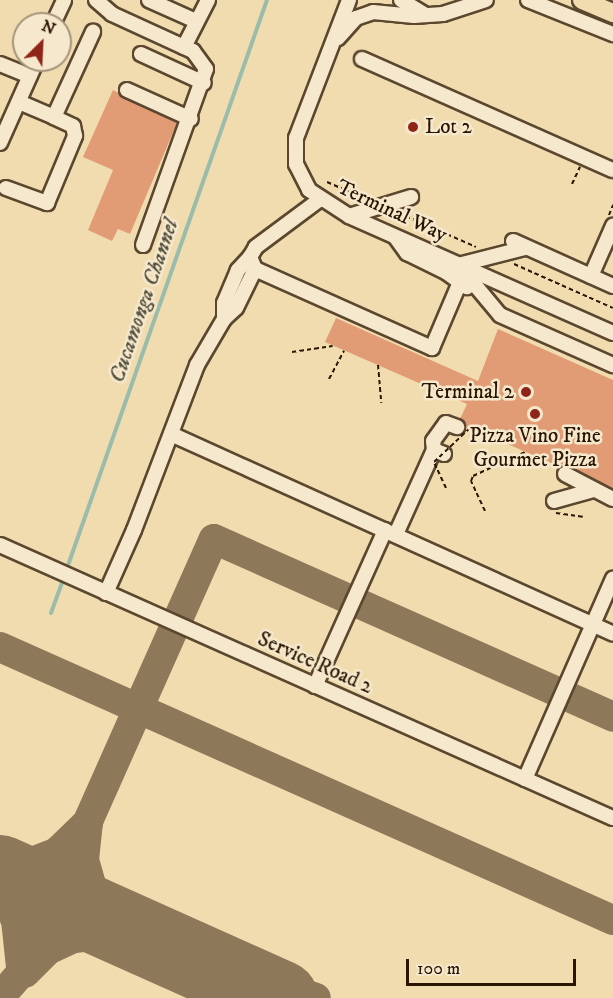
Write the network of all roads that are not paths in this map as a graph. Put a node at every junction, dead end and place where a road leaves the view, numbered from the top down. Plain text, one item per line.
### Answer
1 (96, 0) edge
2 (149, 0) edge
3 (208, 0) edge
4 (349, 0) edge
5 (401, 0) edge
6 (486, 0) edge
7 (528, 0) edge
8 (582, 0) edge
9 (613, 13) edge
10 (431, 14) junction
11 (196, 21) junction
12 (93, 32) dead end
13 (613, 34) edge
14 (333, 44) junction
15 (184, 46) junction
16 (141, 54) dead end
17 (362, 59) dead end
18 (0, 64) edge
19 (32, 72) edge
20 (30, 76) junction
21 (204, 83) junction
22 (127, 90) dead end
23 (19, 102) junction
24 (54, 117) junction
25 (191, 118) junction
26 (0, 143) edge
27 (613, 171) edge
28 (6, 188) dead end
29 (411, 197) dead end
30 (319, 200) junction
31 (349, 216) junction
32 (613, 226) edge
33 (394, 237) junction
34 (513, 241) dead end
35 (143, 245) dead end
36 (529, 248) junction
37 (253, 263) junction
38 (458, 265) junction
39 (591, 276) junction
40 (460, 282) junction
41 (613, 286) edge
42 (484, 298) junction
43 (613, 333) edge
44 (613, 365) edge
45 (463, 428) road end
46 (171, 434) junction
47 (594, 490) junction
48 (613, 499) edge
49 (391, 532) junction
50 (0, 545) edge
51 (613, 579) edge
52 (105, 592) junction
53 (593, 623) junction
54 (613, 634) edge
55 (315, 686) junction
56 (525, 779) junction
57 (613, 818) edge

1 - 15 street
2 - 11 street
3 - 11 street
4 - 14 street, Terminal Way
5 - 10 street
6 - 10 street
7 - 13 street
8 - 9 main road
10 - 14 street
11 - 15 street
12 - 24 street
14 - 30 street, Terminal Way
15 - 21 street
16 - 21 street
17 - 27 street
18 - 20 street
19 - 20 street
20 - 23 street
21 - 25 street
22 - 25 street
23 - 24 street
23 - 26 street
24 - 28 street
25 - 35 street
29 - 31 street
30 - 31 street, Terminal Way
30 - 37 street
31 - 33 street, Terminal Way
32 - 39 street
33 - 38 street, Terminal Way
33 - 40 street
34 - 36 street
36 - 38 street
36 - 39 street
37 - 40 street
37 - 46 street
38 - 42 street
38 - 43 street, Terminal Way
39 - 41 street
40 - 42 street
42 - 44 street
45 - 49 street
46 - 49 street
46 - 52 street
47 - 47 street
47 - 48 street
49 - 53 street
49 - 55 street
50 - 52 street, Service Road 2
51 - 53 street
52 - 55 street, Service Road 2
53 - 54 street
53 - 56 street
55 - 56 street, Service Road 2
56 - 57 street, Service Road 2

